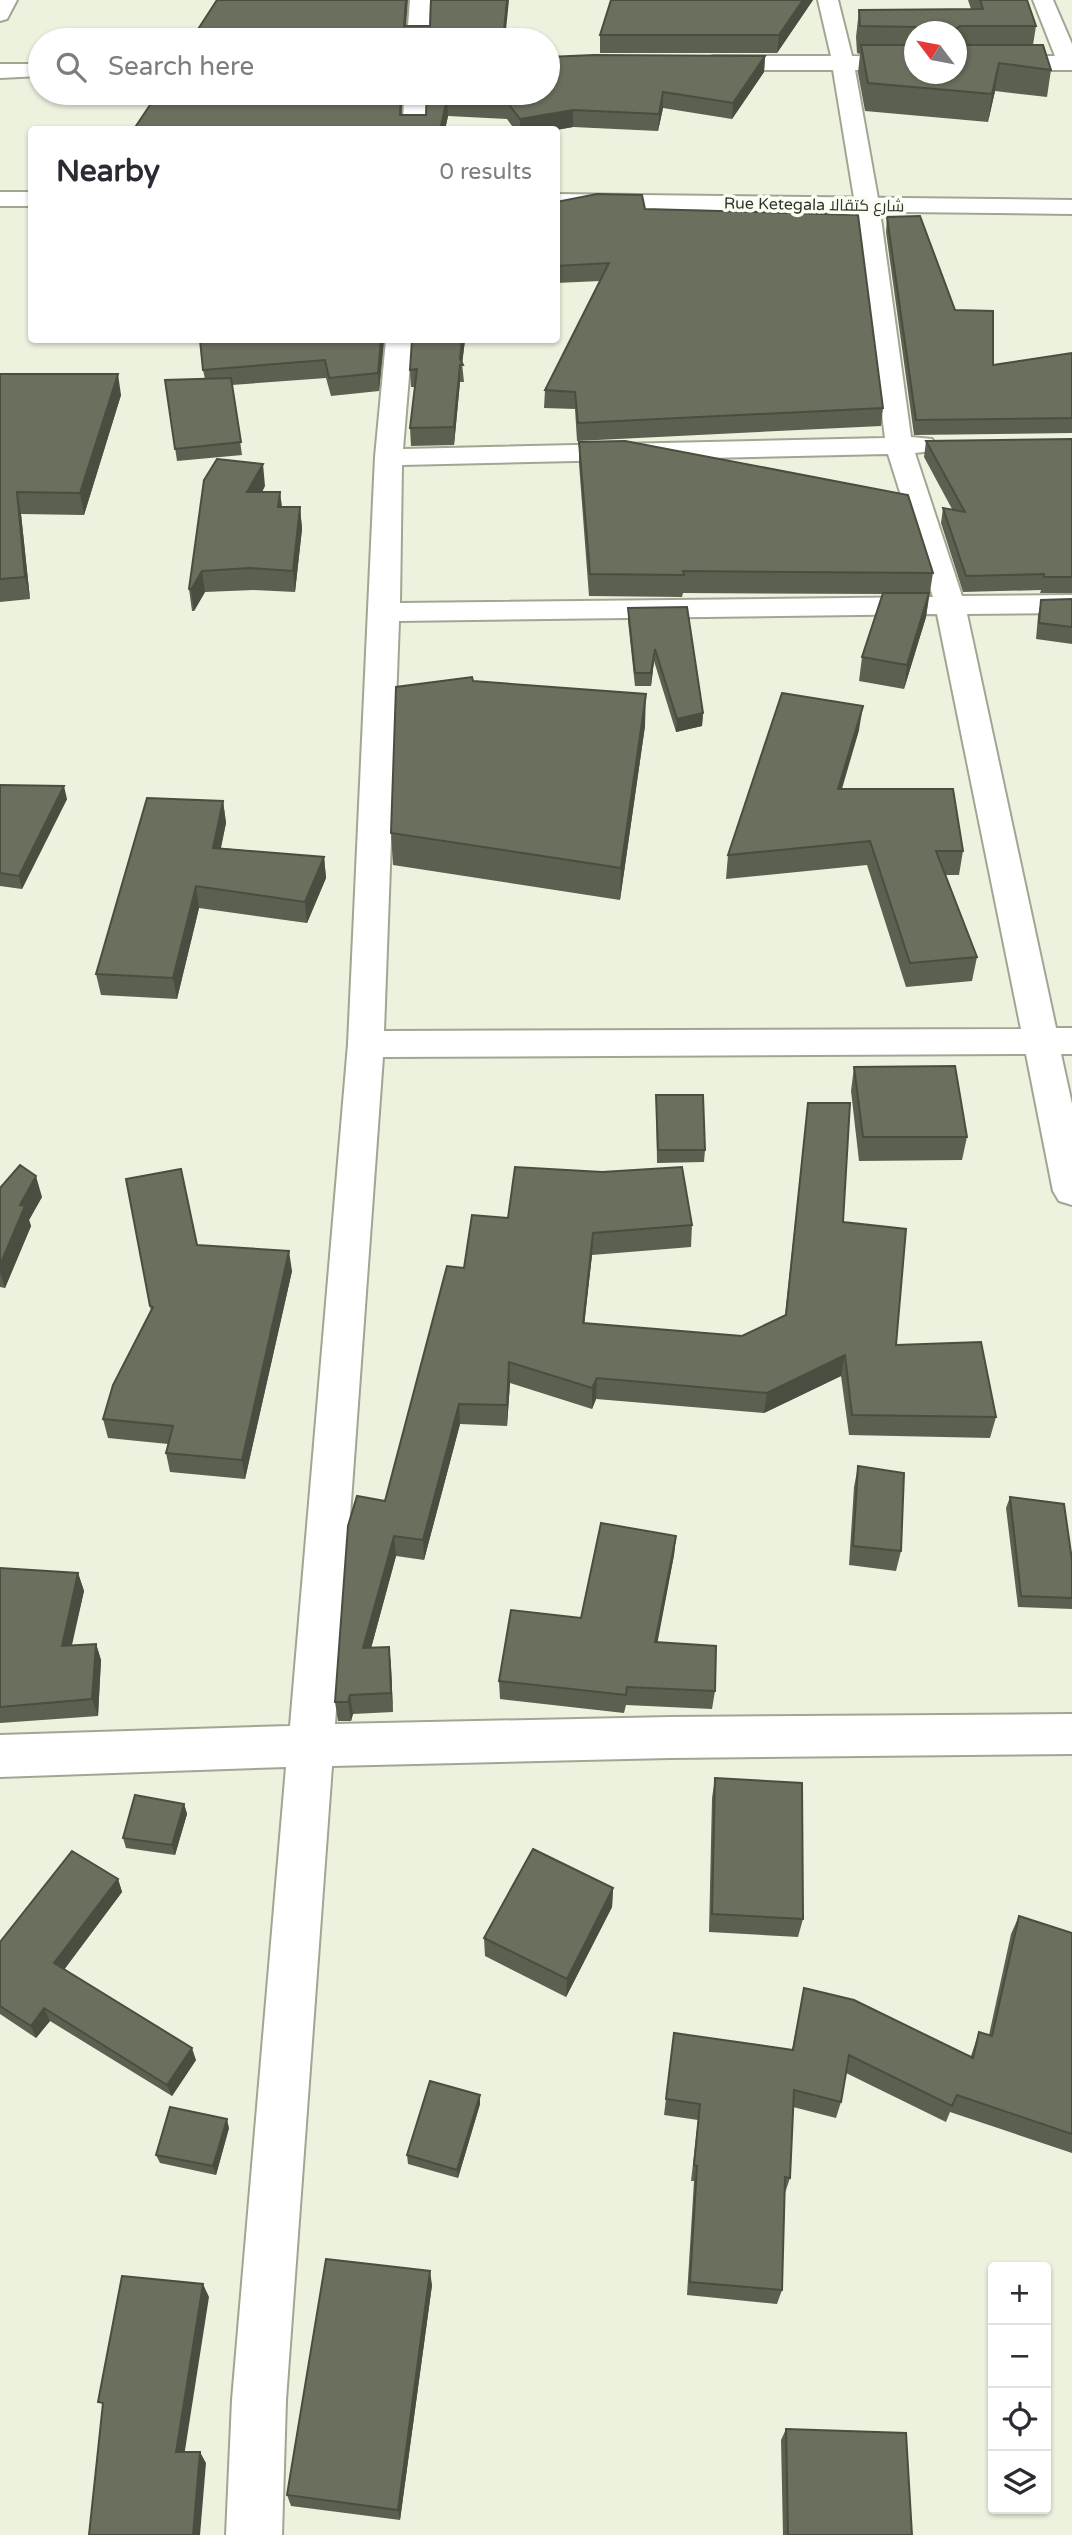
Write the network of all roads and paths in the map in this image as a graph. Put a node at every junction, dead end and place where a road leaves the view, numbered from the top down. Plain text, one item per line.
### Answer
1 (6, 0) edge
2 (420, 0) edge
3 (828, 0) edge
4 (1043, 0) edge
5 (0, 15) edge
6 (419, 28) edge
7 (843, 62) junction
8 (690, 63) edge
9 (904, 63) edge
10 (967, 63) edge
11 (1071, 63) edge
12 (28, 70) edge
13 (0, 71) edge
14 (415, 105) edge
15 (414, 126) edge
16 (0, 199) edge
17 (28, 199) edge
18 (560, 201) edge
19 (867, 204) junction
20 (1072, 207) edge
21 (399, 343) edge
22 (952, 444) edge
23 (899, 445) junction
24 (389, 457) junction
25 (1072, 604) edge
26 (950, 605) junction
27 (385, 612) junction
28 (1055, 1042) edge
29 (366, 1044) junction
30 (1072, 1191) edge
31 (1072, 1734) edge
32 (310, 1745) junction
33 (0, 1756) edge
34 (254, 2535) edge

1 - 5 street
2 - 6 street
3 - 7 street
4 - 11 street
7 - 8 street
7 - 9 street
7 - 19 street
10 - 11 street
12 - 13 street
14 - 15 street
16 - 17 street
18 - 19 street, Rue Ketegala شارع كتقالا
19 - 20 street, Rue Ketegala شارع كتقالا
19 - 23 street
21 - 24 street
22 - 23 street
23 - 24 street
23 - 26 street
24 - 27 street
25 - 26 street
26 - 27 street
26 - 28 street
27 - 29 street
28 - 29 street
28 - 30 street
29 - 32 street
31 - 32 street
32 - 33 street
32 - 34 street

